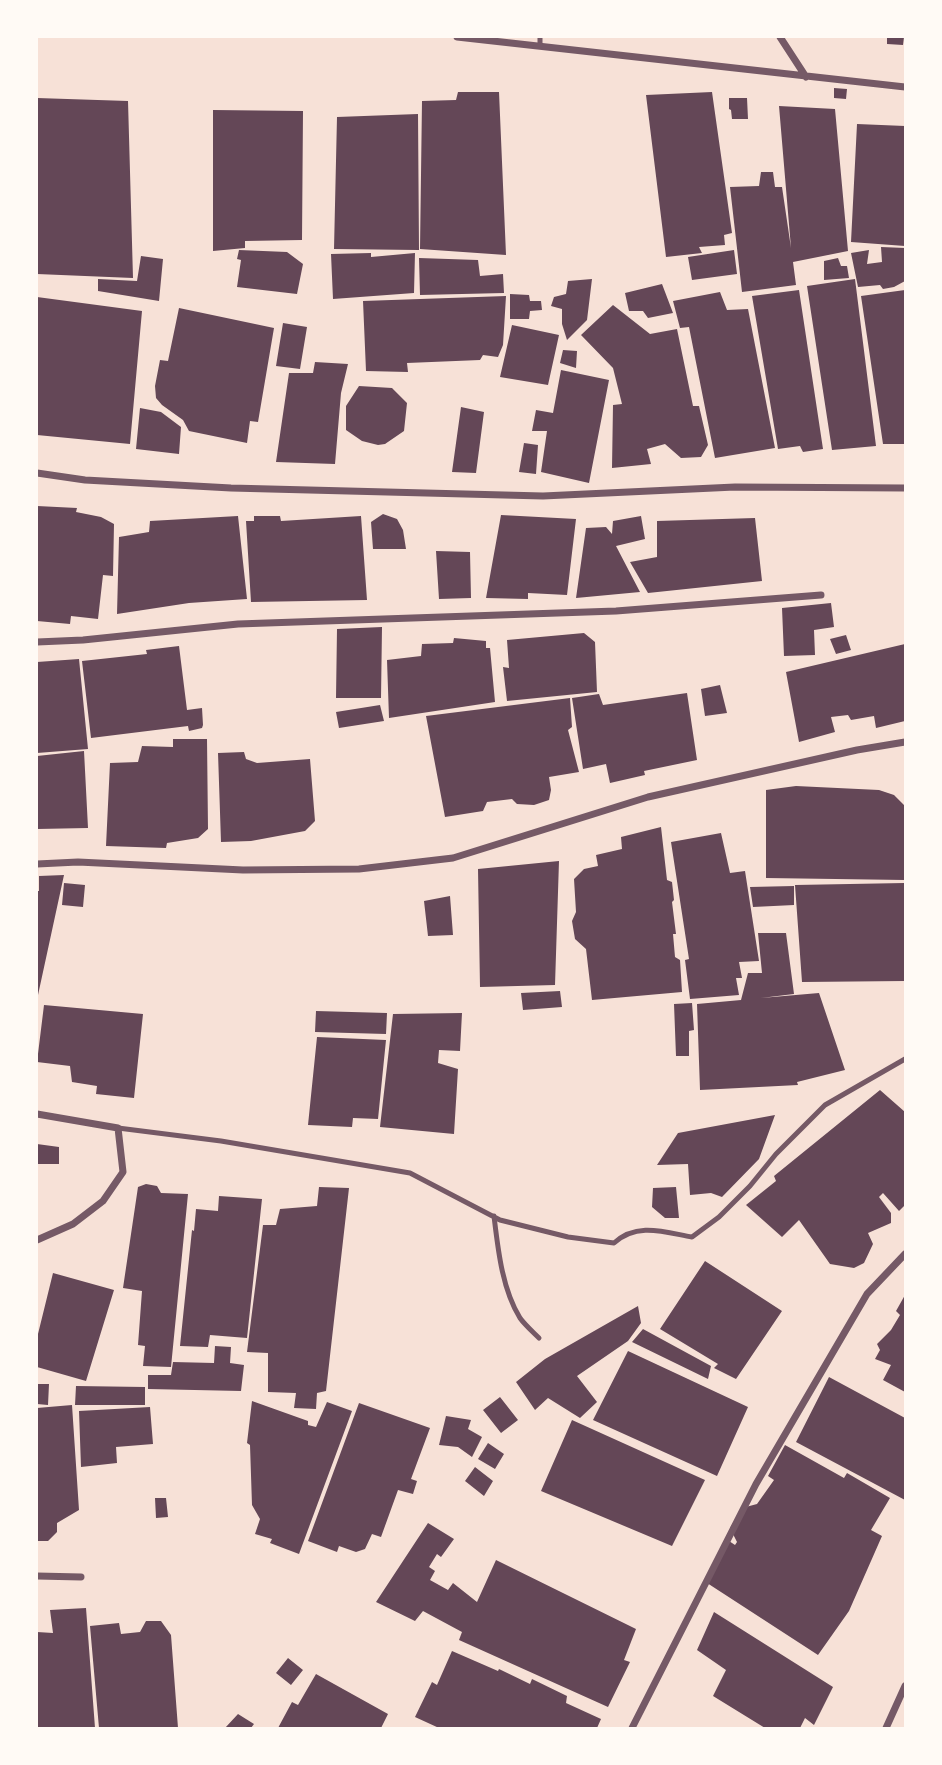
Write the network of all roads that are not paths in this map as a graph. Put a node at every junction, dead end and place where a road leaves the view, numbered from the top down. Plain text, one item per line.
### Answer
1 (457, 37) edge
2 (780, 37) edge
3 (540, 41) edge
4 (806, 77) junction
5 (905, 87) edge
6 (37, 473) edge
7 (905, 488) edge
8 (821, 594) dead end
9 (37, 642) edge
10 (905, 742) edge
11 (37, 864) edge
12 (905, 1059) edge
13 (37, 1114) edge
14 (118, 1128) junction
15 (494, 1216) junction
16 (37, 1240) edge
17 (905, 1254) edge
18 (539, 1338) dead end
19 (37, 1576) edge
20 (81, 1577) dead end
21 (905, 1685) edge
22 (632, 1728) edge
23 (886, 1728) edge

1 - 3 street
2 - 4 street
3 - 4 street
4 - 5 street
6 - 7 street
8 - 9 street
10 - 11 street
12 - 15 lane
13 - 14 street
14 - 15 lane
14 - 16 street
15 - 18 lane
17 - 22 street
19 - 20 street
21 - 23 street

